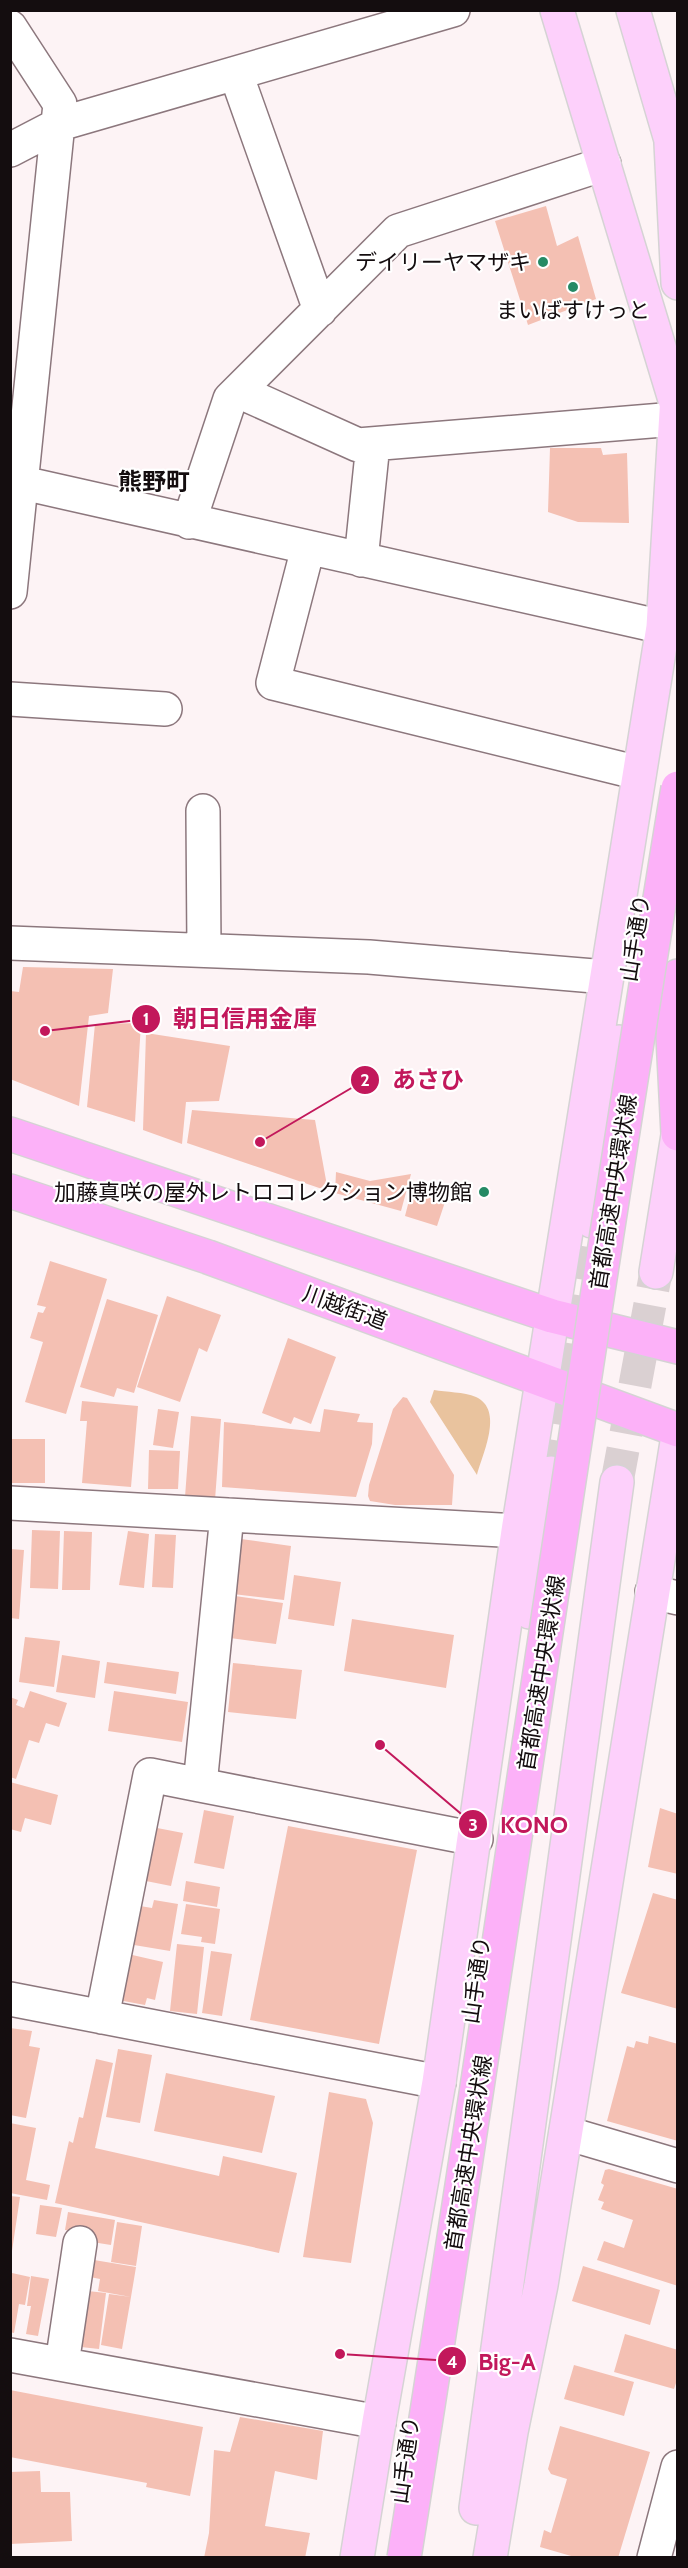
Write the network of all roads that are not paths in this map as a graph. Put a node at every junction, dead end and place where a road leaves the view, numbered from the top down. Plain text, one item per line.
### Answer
1 (453, 10) edge
2 (557, 10) edge
3 (633, 10) edge
4 (10, 27) edge
5 (236, 74) junction
6 (60, 124) junction
7 (10, 150) edge
8 (674, 151) edge
9 (604, 164) junction
10 (678, 283) edge
11 (320, 310) junction
12 (238, 391) junction
13 (676, 400) edge
14 (373, 444) junction
15 (22, 483) junction
16 (189, 522) junction
17 (308, 548) junction
18 (361, 560) junction
19 (10, 592) edge
20 (670, 641) edge
21 (10, 699) edge
22 (165, 710) dead end
23 (639, 773) junction
24 (678, 788) edge
25 (203, 811) dead end
26 (678, 859) edge
27 (10, 943) edge
28 (204, 950) junction
29 (678, 976) edge
30 (606, 977) junction
31 (10, 1134) edge
32 (678, 1135) edge
33 (10, 1191) edge
34 (592, 1221) tunnel mouth
35 (656, 1272) tunnel mouth
36 (552, 1316) junction
37 (678, 1347) edge
38 (543, 1380) junction
39 (678, 1430) edge
40 (678, 1436) edge
41 (551, 1473) tunnel mouth
42 (617, 1482) tunnel mouth
43 (10, 1503) edge
44 (227, 1515) junction
45 (518, 1531) junction
46 (665, 1595) edge
47 (200, 1785) junction
48 (476, 1839) junction
49 (10, 1999) edge
50 (102, 2017) junction
51 (439, 2082) junction
52 (566, 2133) junction
53 (678, 2166) edge
54 (80, 2243) dead end
55 (10, 2355) edge
56 (62, 2364) junction
57 (379, 2422) junction
58 (678, 2466) edge
59 (357, 2558) edge
60 (390, 2558) edge
61 (404, 2558) edge
62 (412, 2558) edge
63 (469, 2558) edge
64 (490, 2558) edge
65 (654, 2558) edge

1 - 5 street
2 - 9 main road
3 - 8 main road
4 - 6 street
5 - 6 street
5 - 11 street
6 - 7 street
6 - 15 street
8 - 10 main road
9 - 11 street
9 - 13 main road
11 - 12 street
12 - 14 street
12 - 16 street
13 - 14 street
13 - 20 main road
14 - 18 street
15 - 16 street
15 - 19 street
16 - 17 street
17 - 18 street
17 - 23 street
18 - 20 street
20 - 23 main road
20 - 34 main road, 山手通り
21 - 22 street
23 - 30 main road
24 - 61 highway, 首都高速中央環状線, bridge
25 - 28 street
26 - 62 highway, 首都高速中央環状線
27 - 28 street
28 - 30 street
29 - 32 highway
30 - 36 main road
31 - 36 highway
32 - 35 main road
33 - 38 highway, 川越街道
36 - 37 highway
36 - 38 main road
38 - 39 highway, 川越街道
38 - 45 main road
40 - 46 main road
41 - 60 main road, 山手通り
42 - 63 main road
43 - 44 street
44 - 45 street
44 - 47 street
45 - 48 main road
46 - 52 main road
47 - 48 street
47 - 50 street
48 - 51 main road
49 - 50 street
50 - 51 street
51 - 57 main road
52 - 53 street
52 - 64 main road
54 - 56 street
55 - 56 street
56 - 57 street
57 - 59 main road
58 - 65 street

